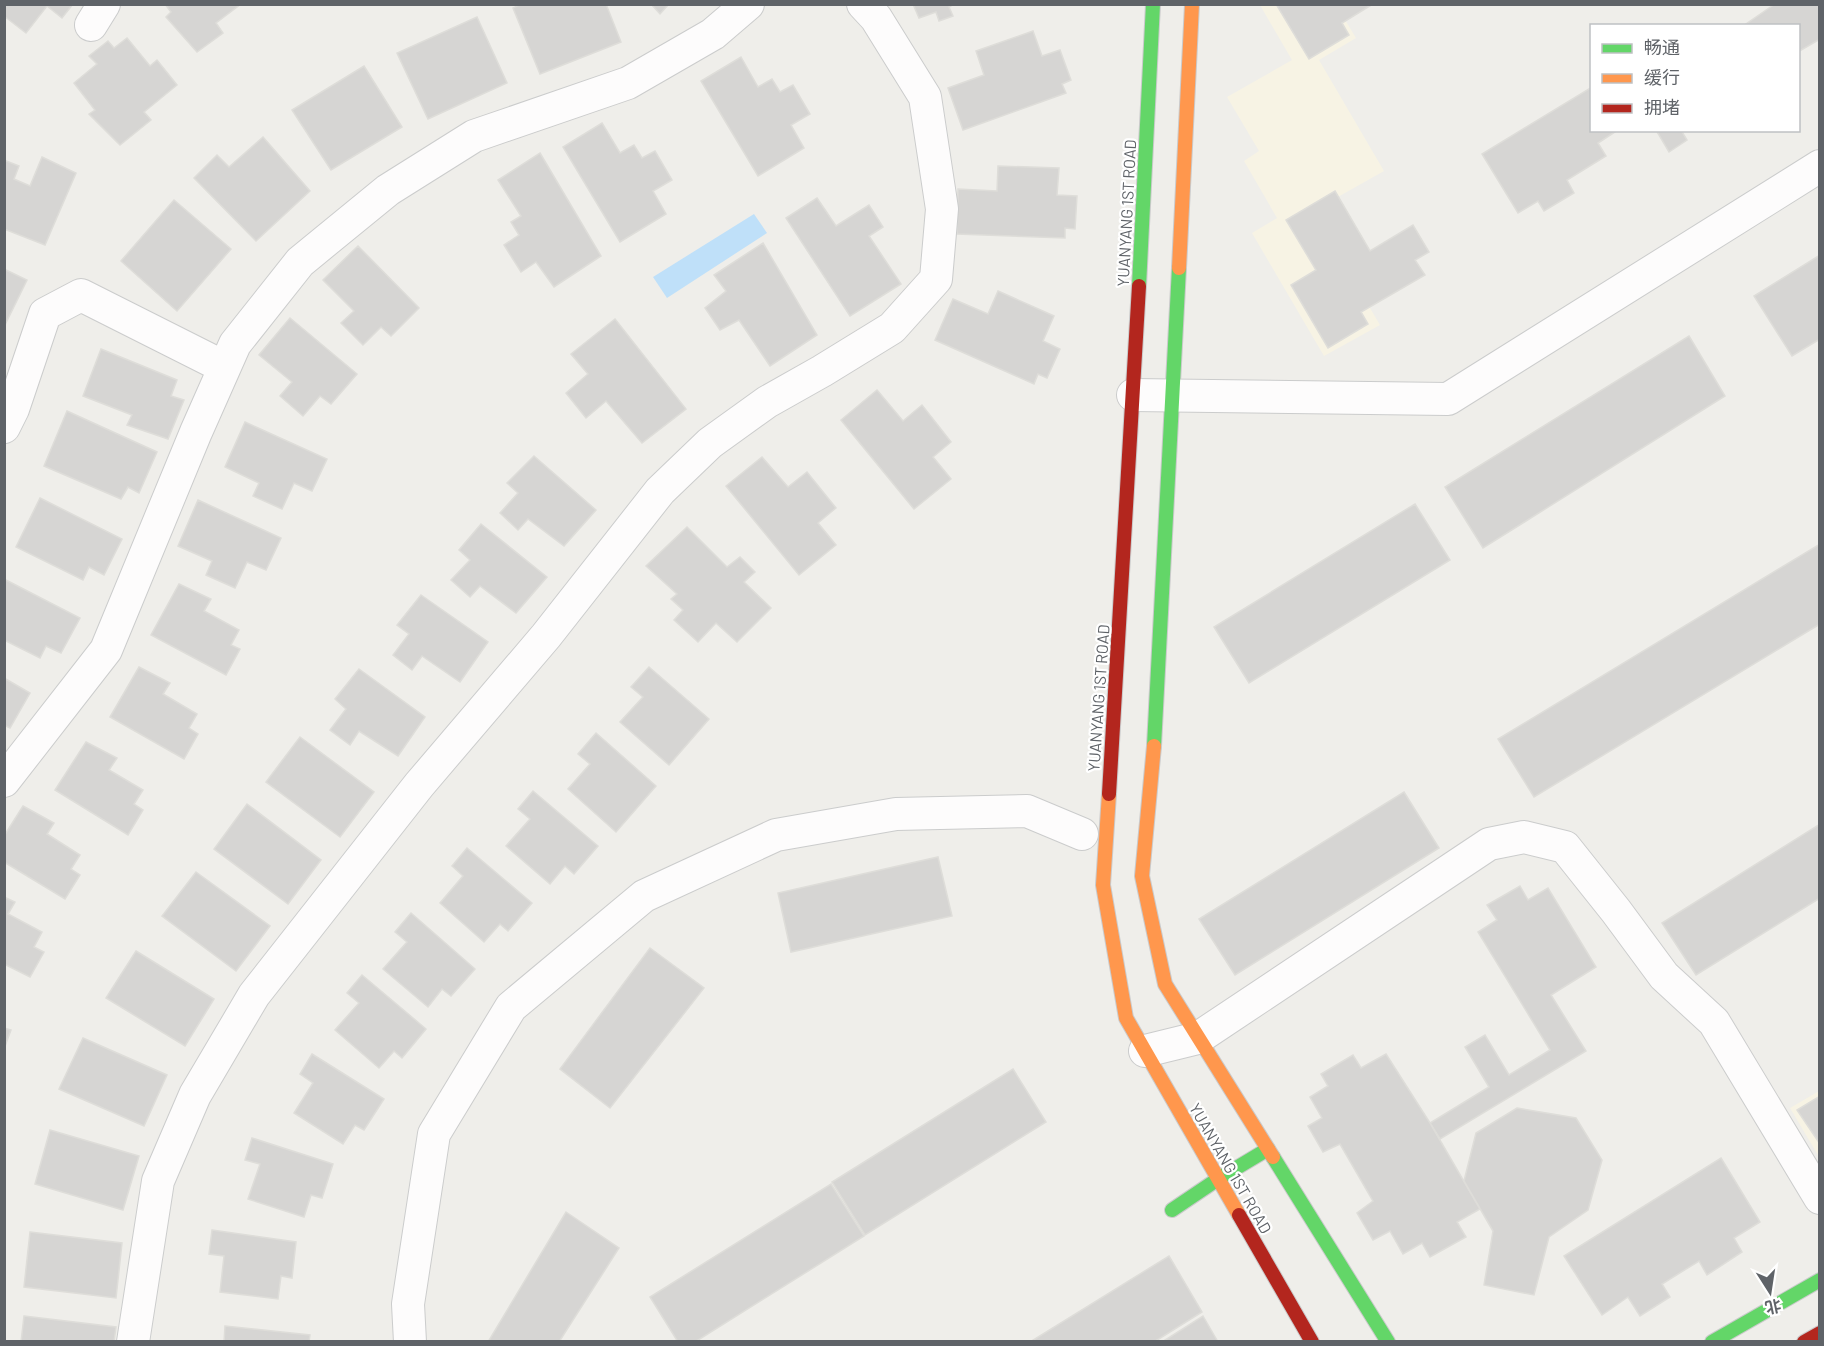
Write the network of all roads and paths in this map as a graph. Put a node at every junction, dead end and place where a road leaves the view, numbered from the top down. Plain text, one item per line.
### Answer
1 (748, 4) edge
2 (863, 4) edge
3 (1153, 4) edge
4 (1192, 4) edge
5 (1820, 166) edge
6 (224, 367) junction
7 (1133, 395) junction
8 (1173, 396) junction
9 (4, 427) edge
10 (4, 781) edge
11 (1101, 835) junction
12 (1198, 1038) junction
13 (1145, 1051) junction
14 (1268, 1149) junction
15 (1218, 1179) junction
16 (1820, 1198) edge
17 (1172, 1210) dead end
18 (1820, 1280) edge
19 (1820, 1333) edge
20 (133, 1341) edge
21 (410, 1341) edge
22 (1312, 1341) edge
23 (1388, 1341) edge
24 (1712, 1341) edge
25 (1804, 1341) edge

1 - 6 street
2 - 20 street
3 - 7 street, YUANYANG 1ST ROAD
4 - 8 street
5 - 8 street
6 - 9 street
6 - 10 street
7 - 8 street
7 - 11 street, YUANYANG 1ST ROAD
8 - 12 street
11 - 13 street, YUANYANG 1ST ROAD
11 - 21 street
12 - 13 street
12 - 14 street
12 - 16 street
13 - 15 street, YUANYANG 1ST ROAD
14 - 15 street
14 - 23 street
15 - 17 street
15 - 22 street, YUANYANG 1ST ROAD
18 - 24 street
19 - 25 street

